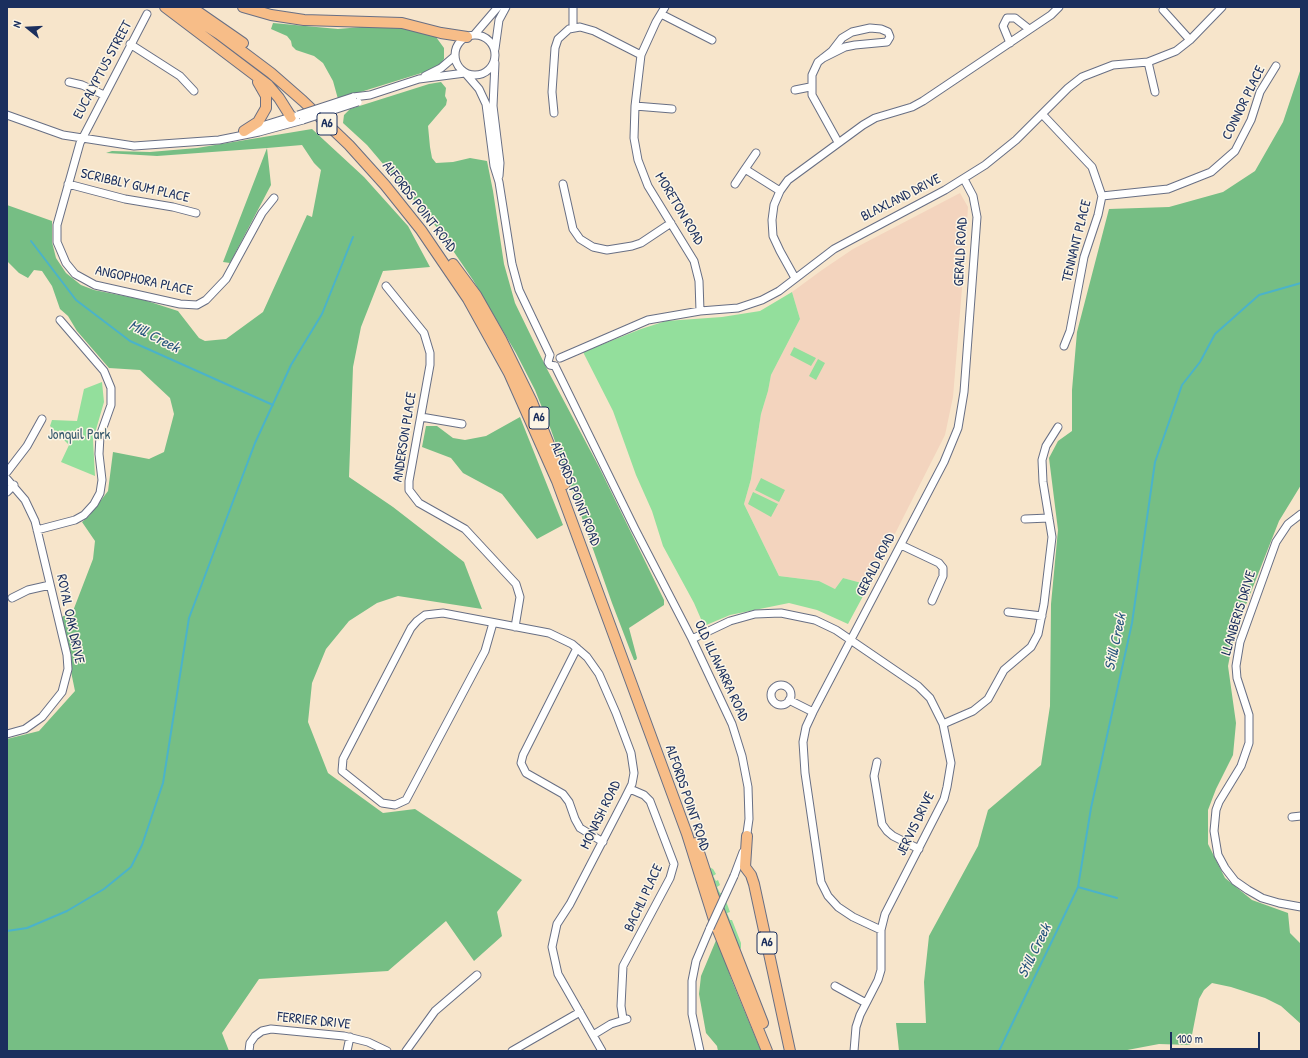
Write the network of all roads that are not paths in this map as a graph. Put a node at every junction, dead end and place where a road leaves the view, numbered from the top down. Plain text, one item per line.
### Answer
1 (164, 7) edge
2 (177, 7) edge
3 (191, 7) edge
4 (243, 7) edge
5 (498, 7) edge
6 (506, 7) edge
7 (573, 7) edge
8 (1059, 7) edge
9 (1222, 7) edge
10 (663, 10) edge
11 (1163, 10) dead end
12 (147, 14) dead end
13 (573, 27) junction
14 (1029, 30) junction
15 (470, 36) junction
16 (712, 40) dead end
17 (1190, 40) junction
18 (1010, 43) junction
19 (130, 44) junction
20 (495, 49) junction
21 (641, 55) junction
22 (455, 56) junction
23 (823, 58) junction
24 (495, 61) junction
25 (1148, 62) junction
26 (1276, 66) dead end
27 (248, 72) junction
28 (466, 73) junction
29 (419, 79) junction
30 (69, 82) dead end
31 (810, 87) junction
32 (795, 90) dead end
33 (194, 91) dead end
34 (1156, 92) dead end
35 (104, 95) junction
36 (635, 106) junction
37 (672, 109) dead end
38 (554, 113) dead end
39 (1042, 114) junction
40 (7, 115) edge
41 (298, 118) junction
42 (244, 131) junction
43 (82, 138) junction
44 (193, 142) junction
45 (838, 142) junction
46 (756, 153) dead end
47 (745, 169) junction
48 (964, 179) junction
49 (499, 182) junction
50 (68, 184) junction
51 (563, 184) dead end
52 (735, 184) dead end
53 (780, 192) junction
54 (1102, 196) junction
55 (274, 198) dead end
56 (196, 213) dead end
57 (670, 223) junction
58 (795, 278) junction
59 (386, 286) dead end
60 (700, 311) junction
61 (60, 320) dead end
62 (1064, 346) dead end
63 (550, 355) junction
64 (560, 358) junction
65 (555, 366) junction
66 (421, 416) junction
67 (42, 418) dead end
68 (462, 424) dead end
69 (1058, 427) dead end
70 (7, 472) edge
71 (7, 479) edge
72 (14, 485) junction
73 (7, 492) edge
74 (1300, 515) edge
75 (1050, 518) junction
76 (1025, 519) dead end
77 (37, 530) junction
78 (901, 544) junction
79 (50, 585) junction
80 (12, 598) dead end
81 (932, 601) dead end
82 (1008, 612) dead end
83 (1042, 616) junction
84 (493, 623) junction
85 (514, 627) junction
86 (692, 639) junction
87 (851, 641) junction
88 (577, 648) junction
89 (789, 700) dead end
90 (813, 712) junction
91 (943, 724) junction
92 (7, 734) edge
93 (877, 762) dead end
94 (630, 788) junction
95 (1301, 816) edge
96 (1292, 817) dead end
97 (747, 836) junction
98 (603, 842) junction
99 (919, 849) junction
100 (1301, 907) edge
101 (881, 930) junction
102 (477, 975) dead end
103 (835, 986) dead end
104 (866, 1003) junction
105 (580, 1012) junction
106 (593, 1035) junction
107 (350, 1037) junction
108 (249, 1051) edge
109 (348, 1051) edge
110 (387, 1051) edge
111 (406, 1051) edge
112 (512, 1051) edge
113 (602, 1051) edge
114 (700, 1051) edge
115 (766, 1051) edge
116 (773, 1051) edge
117 (790, 1051) edge
118 (854, 1051) edge

1 - 27 highway
2 - 115 highway, ALFORDS POINT ROAD / A6
3 - 116 highway, ALFORDS POINT ROAD / A6
4 - 15 highway
5 - 15 street
6 - 20 street
7 - 13 street
8 - 14 street
9 - 17 street, BLAXLAND DRIVE
10 - 16 street
10 - 21 street, MORETON ROAD
11 - 17 street
12 - 19 street, EUCALYPTUS STREET
13 - 21 street
13 - 38 street
14 - 18 street
14 - 18 street
15 - 20 street
15 - 22 street
17 - 25 street, BLAXLAND DRIVE
18 - 45 street
19 - 33 street
19 - 35 street, EUCALYPTUS STREET
20 - 24 street
21 - 36 street, MORETON ROAD
22 - 28 street
22 - 29 street
23 - 23 street
23 - 31 street
24 - 28 street
24 - 49 street
25 - 34 street
25 - 39 street, BLAXLAND DRIVE
26 - 54 street, CONNOR PLACE
27 - 41 highway
27 - 42 highway
28 - 29 street
28 - 49 street
29 - 41 street, bridge
30 - 35 street
31 - 32 street
31 - 45 street
35 - 43 street, EUCALYPTUS STREET
36 - 37 street
36 - 57 street, MORETON ROAD
39 - 48 street, BLAXLAND DRIVE
39 - 54 street, TENNANT PLACE
40 - 43 street
41 - 42 street
41 - 44 street
42 - 44 street
43 - 44 street
43 - 50 street, ANGOPHORA PLACE
45 - 53 street
46 - 47 street
47 - 52 street
47 - 53 street
48 - 58 street, BLAXLAND DRIVE
48 - 78 street, GERALD ROAD
49 - 63 street
50 - 55 street, ANGOPHORA PLACE
50 - 56 street, SCRIBBLY GUM PLACE
51 - 57 street
53 - 58 street
54 - 62 street, TENNANT PLACE
57 - 60 street, MORETON ROAD
58 - 60 street, BLAXLAND DRIVE
59 - 66 street, ANDERSON PLACE
60 - 64 street, BLAXLAND DRIVE
61 - 77 street
63 - 64 street
63 - 65 street
64 - 65 street
65 - 86 street, OLD ILLAWARRA ROAD
66 - 68 street
66 - 85 street, ANDERSON PLACE
67 - 70 street
69 - 75 street
71 - 72 street, ROYAL OAK DRIVE
72 - 73 street
72 - 77 street, ROYAL OAK DRIVE
74 - 100 street, LLANBERIS DRIVE
75 - 76 street
75 - 83 street
77 - 79 street, ROYAL OAK DRIVE
78 - 81 street
78 - 87 street, GERALD ROAD
79 - 80 street
79 - 92 street, ROYAL OAK DRIVE
82 - 83 street
83 - 91 street
84 - 84 street, MONASH ROAD
84 - 85 street, MONASH ROAD
85 - 88 street, MONASH ROAD
86 - 87 street, JERVIS DRIVE
86 - 97 street, OLD ILLAWARRA ROAD
87 - 90 street, GERALD ROAD
87 - 91 street, JERVIS DRIVE
88 - 94 street, MONASH ROAD
88 - 98 street
89 - 90 street
90 - 101 street, GERALD ROAD
91 - 99 street, JERVIS DRIVE
93 - 99 street
94 - 98 street, MONASH ROAD
94 - 106 street, BACHLI PLACE
95 - 96 street
97 - 114 street, OLD ILLAWARRA ROAD, bridge
97 - 117 highway, A6
98 - 105 street, MONASH ROAD
99 - 101 street, JERVIS DRIVE
101 - 104 street, JERVIS DRIVE
102 - 111 street
103 - 104 street
104 - 118 street, JERVIS DRIVE
105 - 106 street, MONASH ROAD
105 - 112 street
106 - 113 street, MONASH ROAD
107 - 108 street, FERRIER DRIVE
107 - 109 street
107 - 110 street, FERRIER DRIVE

